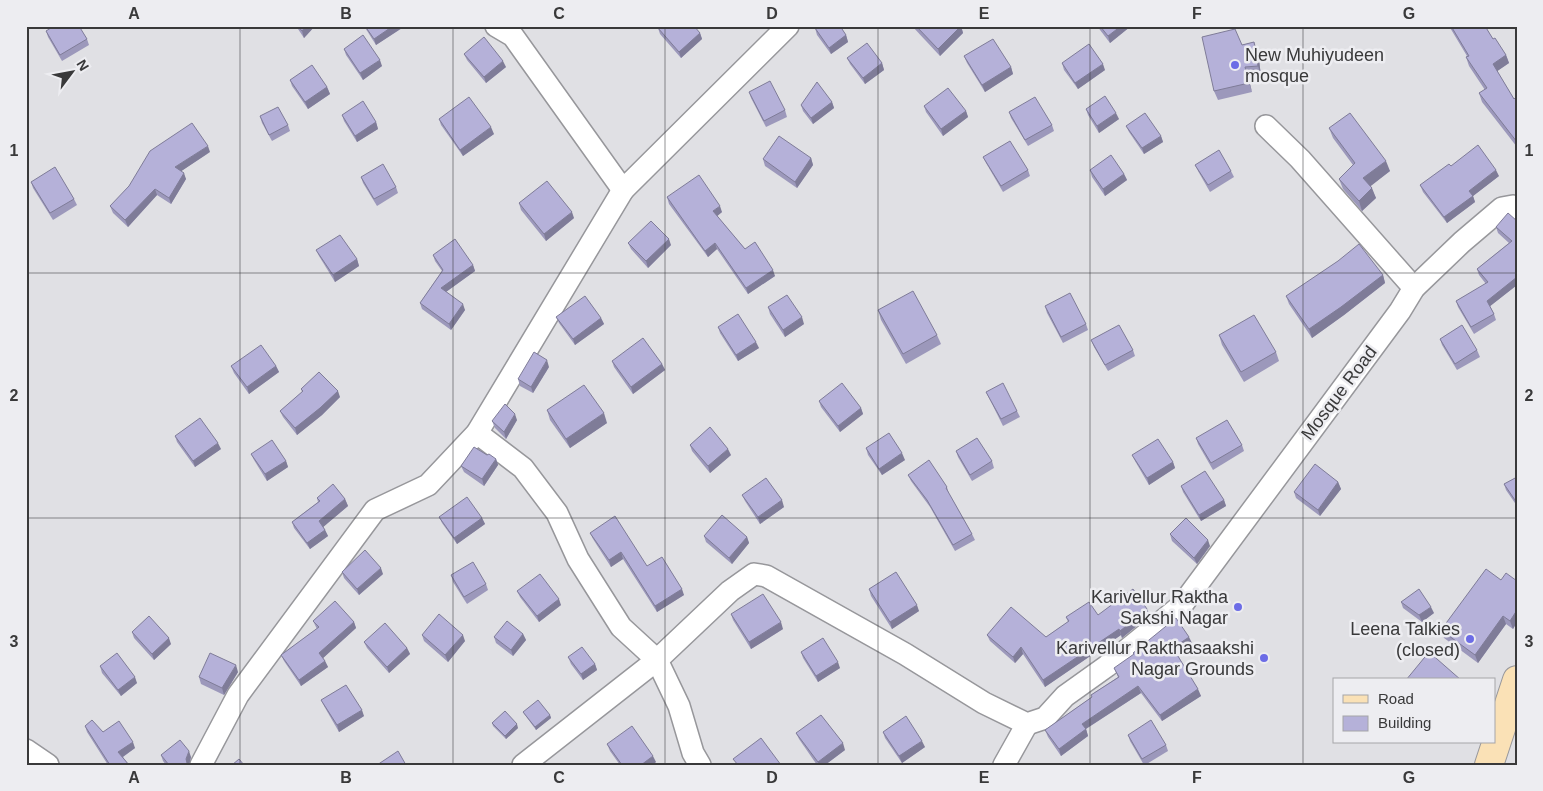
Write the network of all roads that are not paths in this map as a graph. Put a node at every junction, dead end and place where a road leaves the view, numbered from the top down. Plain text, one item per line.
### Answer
1 (496, 26) edge
2 (788, 26) edge
3 (1266, 126) dead end
4 (623, 190) junction
5 (1517, 209) edge
6 (1414, 288) junction
7 (477, 433) junction
8 (657, 660) junction
9 (1517, 680) edge
10 (1027, 724) junction
11 (1496, 744) edge
12 (1496, 744) edge
13 (26, 750) edge
14 (48, 765) edge
15 (202, 765) edge
16 (523, 765) edge
17 (700, 765) edge
18 (1004, 765) edge
19 (1489, 765) edge

1 - 4 street
2 - 4 street
3 - 6 street
4 - 7 street
5 - 6 street, Mosque Road
6 - 10 street, Mosque Road
7 - 8 street
7 - 15 street
8 - 10 street
8 - 16 street
8 - 17 street
9 - 12 street
10 - 18 street
11 - 19 street
13 - 14 street

